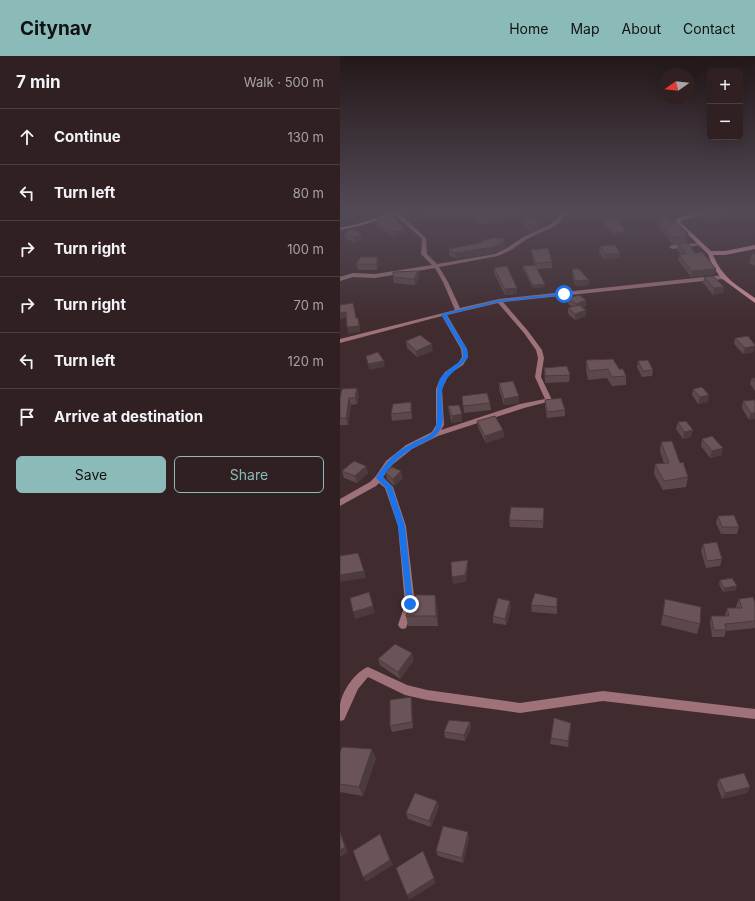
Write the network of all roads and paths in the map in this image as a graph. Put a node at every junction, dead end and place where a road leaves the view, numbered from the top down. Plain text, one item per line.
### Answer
1 (424, 250) edge
2 (506, 250) edge
3 (707, 250) edge
4 (740, 250) edge
5 (710, 253) junction
6 (436, 266) junction
7 (723, 277) junction
8 (340, 279) edge
9 (499, 301) junction
10 (755, 301) edge
11 (458, 310) junction
12 (444, 314) junction
13 (340, 341) edge
14 (435, 434) junction
15 (379, 478) junction
16 (340, 502) edge
17 (403, 625) dead end
18 (755, 714) edge
19 (340, 716) edge

1 - 6 street
2 - 6 street
3 - 5 street
4 - 5 street
5 - 7 street
6 - 8 street
6 - 11 street
7 - 9 street
7 - 10 street
9 - 11 street
9 - 14 street
11 - 12 street
12 - 13 street
12 - 14 street
14 - 15 street
15 - 16 street
15 - 17 street
18 - 19 street

